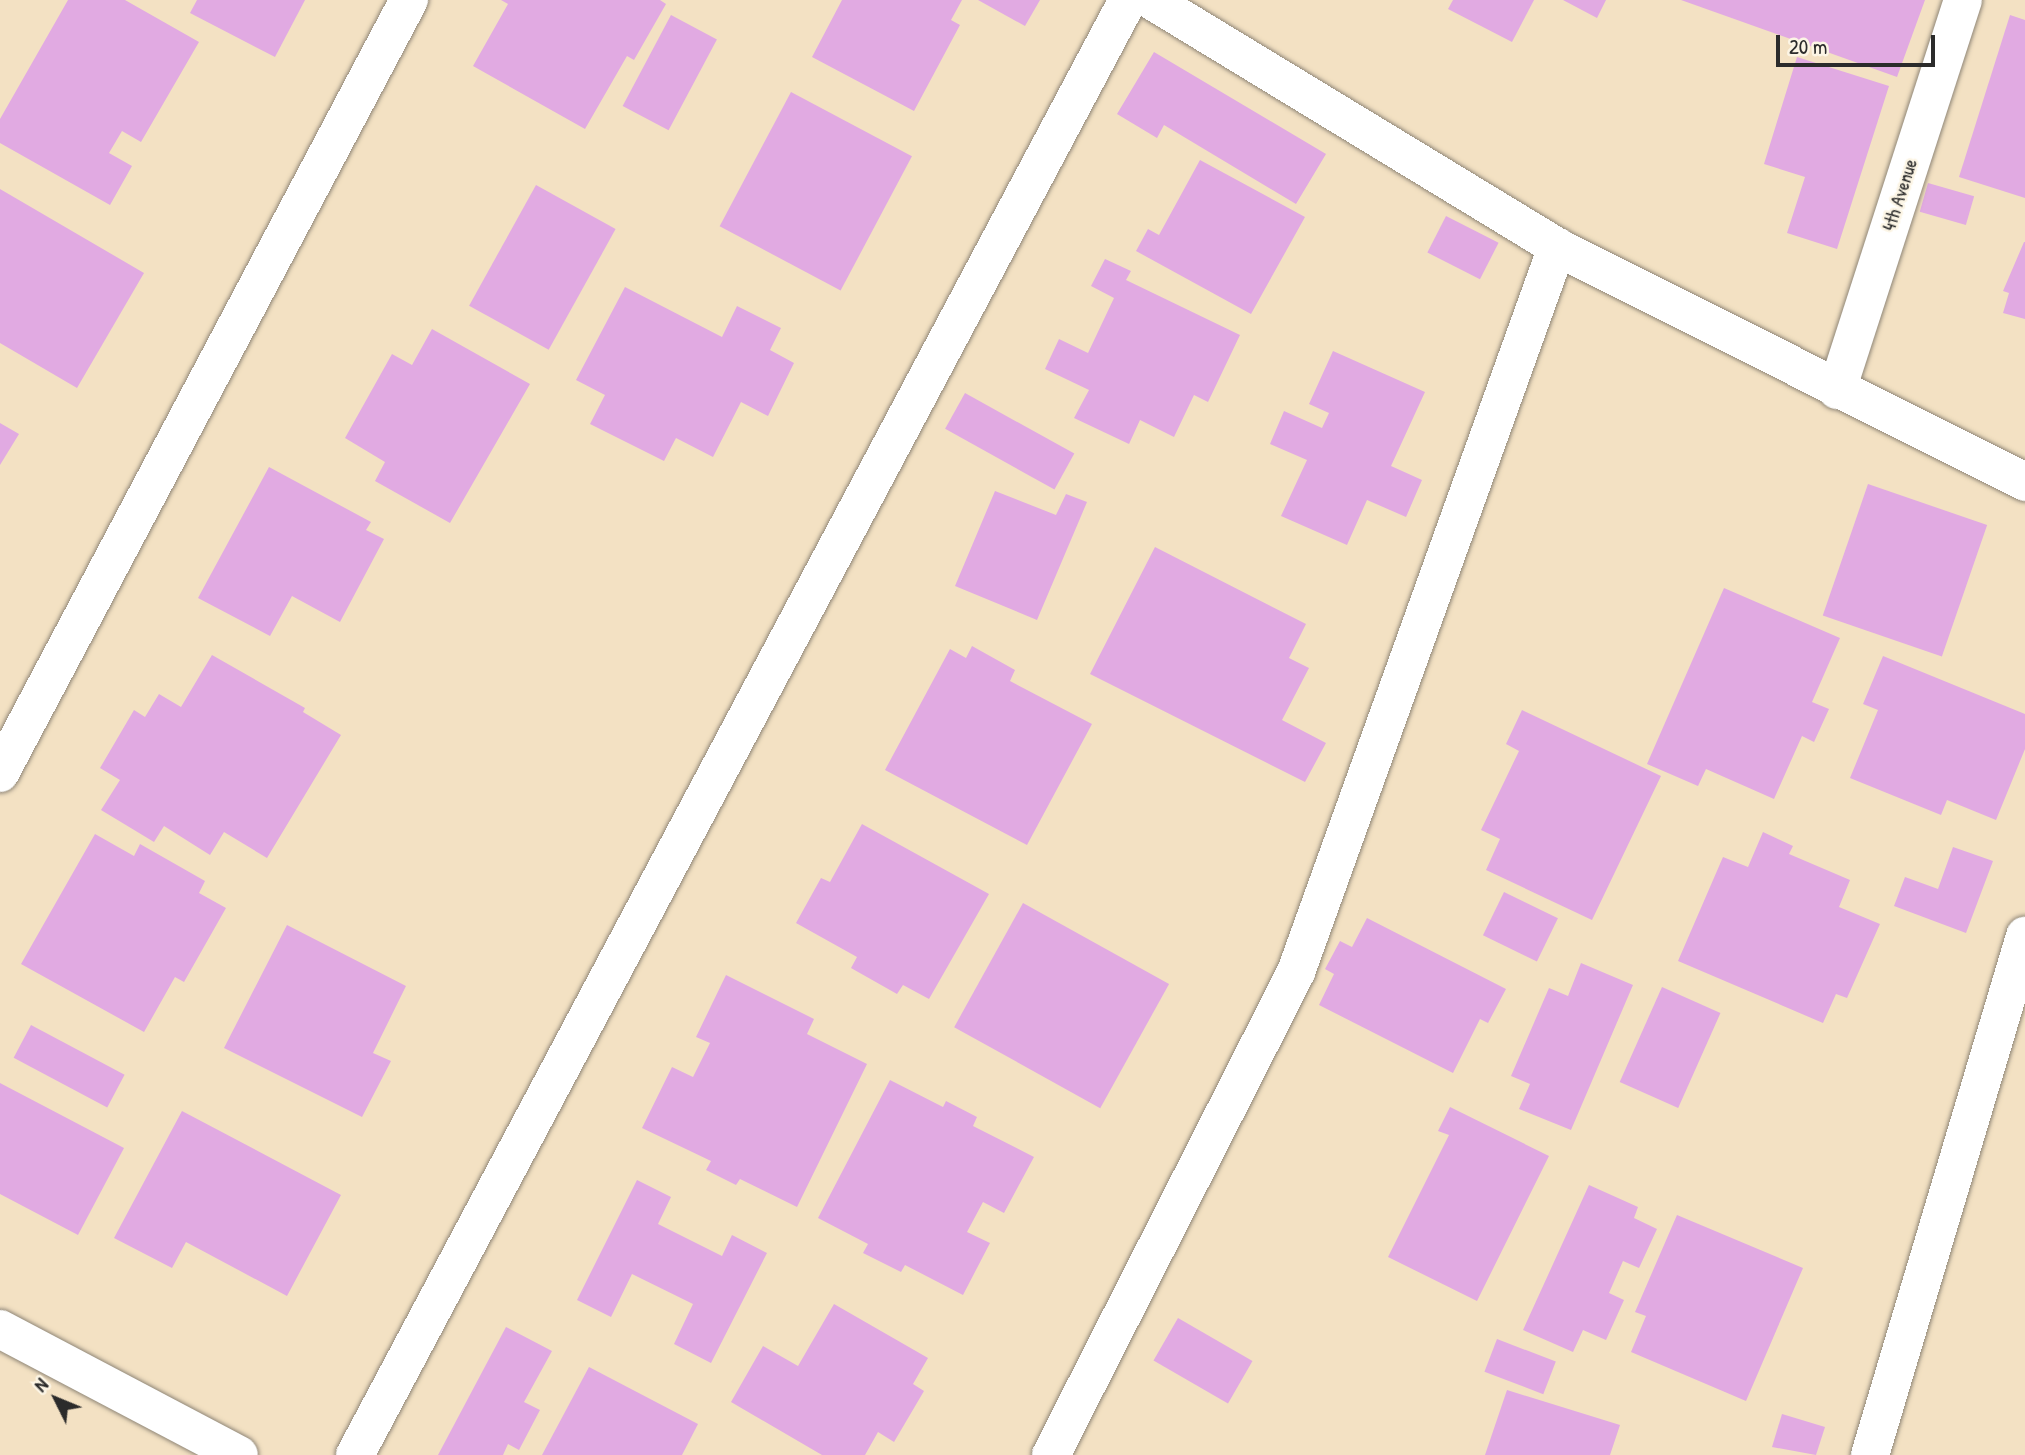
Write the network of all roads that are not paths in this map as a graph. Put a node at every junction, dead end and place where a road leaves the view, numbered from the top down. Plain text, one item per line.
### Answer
1 (409, 0) edge
2 (1128, 0) edge
3 (1151, 0) edge
4 (1963, 0) edge
5 (1558, 247) junction
6 (1838, 390) junction
7 (2025, 482) edge
8 (0, 773) edge
9 (2025, 936) edge
10 (0, 1329) edge
11 (221, 1451) edge
12 (355, 1455) edge
13 (1051, 1455) edge
14 (1870, 1455) edge

1 - 8 street
2 - 12 street
3 - 5 street
4 - 6 street, 4th Avenue
5 - 6 street
5 - 13 street
6 - 7 street
9 - 14 street
10 - 11 street

